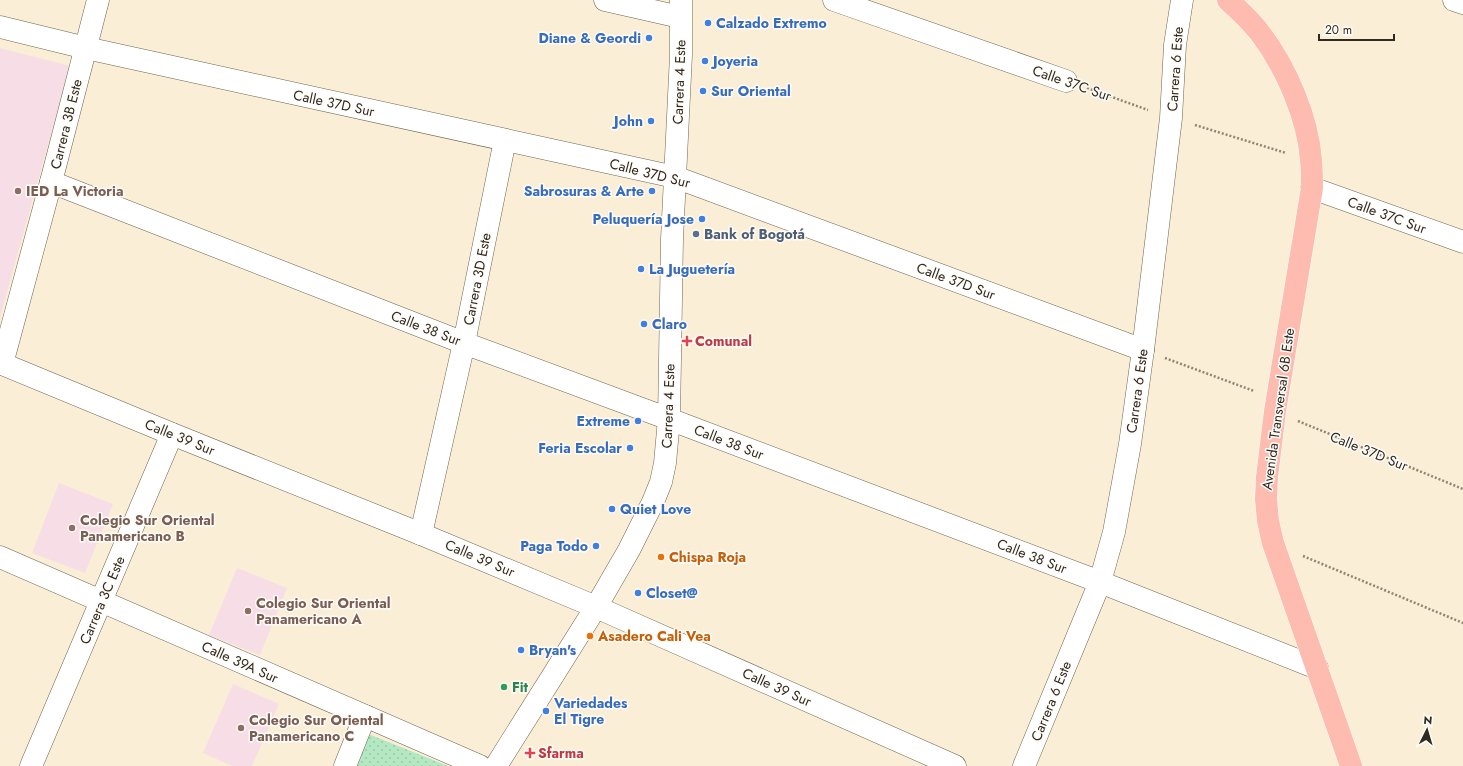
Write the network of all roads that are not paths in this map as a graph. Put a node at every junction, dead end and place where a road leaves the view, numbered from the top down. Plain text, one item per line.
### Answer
1 (98, 0) edge
2 (605, 0) edge
3 (834, 0) edge
4 (1182, 0) edge
5 (1228, 0) edge
6 (1454, 0) edge
7 (1463, 3) edge
8 (681, 9) edge
9 (0, 27) edge
10 (86, 48) junction
11 (1066, 81) road end
12 (505, 140) junction
13 (675, 177) junction
14 (51, 182) junction
15 (1312, 188) junction
16 (1463, 242) edge
17 (464, 343) junction
18 (1143, 350) junction
19 (1, 364) edge
20 (669, 419) junction
21 (172, 434) junction
22 (421, 534) junction
23 (0, 557) edge
24 (1100, 582) junction
25 (101, 601) junction
26 (596, 607) junction
27 (1317, 668) junction
28 (365, 716) junction
29 (31, 766) edge
30 (345, 766) edge
31 (480, 766) edge
32 (496, 766) edge
33 (955, 766) edge
34 (1024, 766) edge
35 (1352, 766) edge

1 - 10 street, Carrera 3B Este
2 - 8 street
3 - 11 street, Calle 37C Sur
4 - 18 street, Carrera 6 Este
5 - 15 main road, Avenida Transversal 6B Este
6 - 7 street
8 - 13 street, Carrera 4 Este
9 - 10 street, Calle 37D Sur
10 - 12 street, Calle 37D Sur
10 - 14 street, Carrera 3B Este
12 - 13 street, Calle 37D Sur
12 - 17 street, Carrera 3D Este
13 - 18 street, Calle 37D Sur
13 - 20 street, Carrera 4 Este
14 - 17 street, Calle 38 Sur
14 - 19 street, Carrera 3B Este
15 - 16 street, Calle 37C Sur
15 - 27 main road, Avenida Transversal 6B Este
17 - 20 street, Calle 38 Sur
17 - 22 street, Carrera 3D Este
18 - 24 street, Carrera 6 Este
19 - 21 street, Calle 39 Sur
20 - 24 street, Calle 38 Sur
20 - 26 street, Carrera 4 Este
21 - 22 street, Calle 39 Sur
21 - 25 street, Carrera 3C Este
22 - 26 street, Calle 39 Sur
23 - 25 street, Calle 39A Sur
24 - 27 street, Calle 38 Sur
24 - 34 street, Carrera 6 Este
25 - 28 street, Calle 39A Sur
25 - 29 street, Carrera 3C Este
26 - 32 street, Carrera 4 Este
26 - 33 street, Calle 39 Sur
27 - 35 main road, Avenida Transversal 6B Este
28 - 30 street
28 - 31 street, Calle 39A Sur

